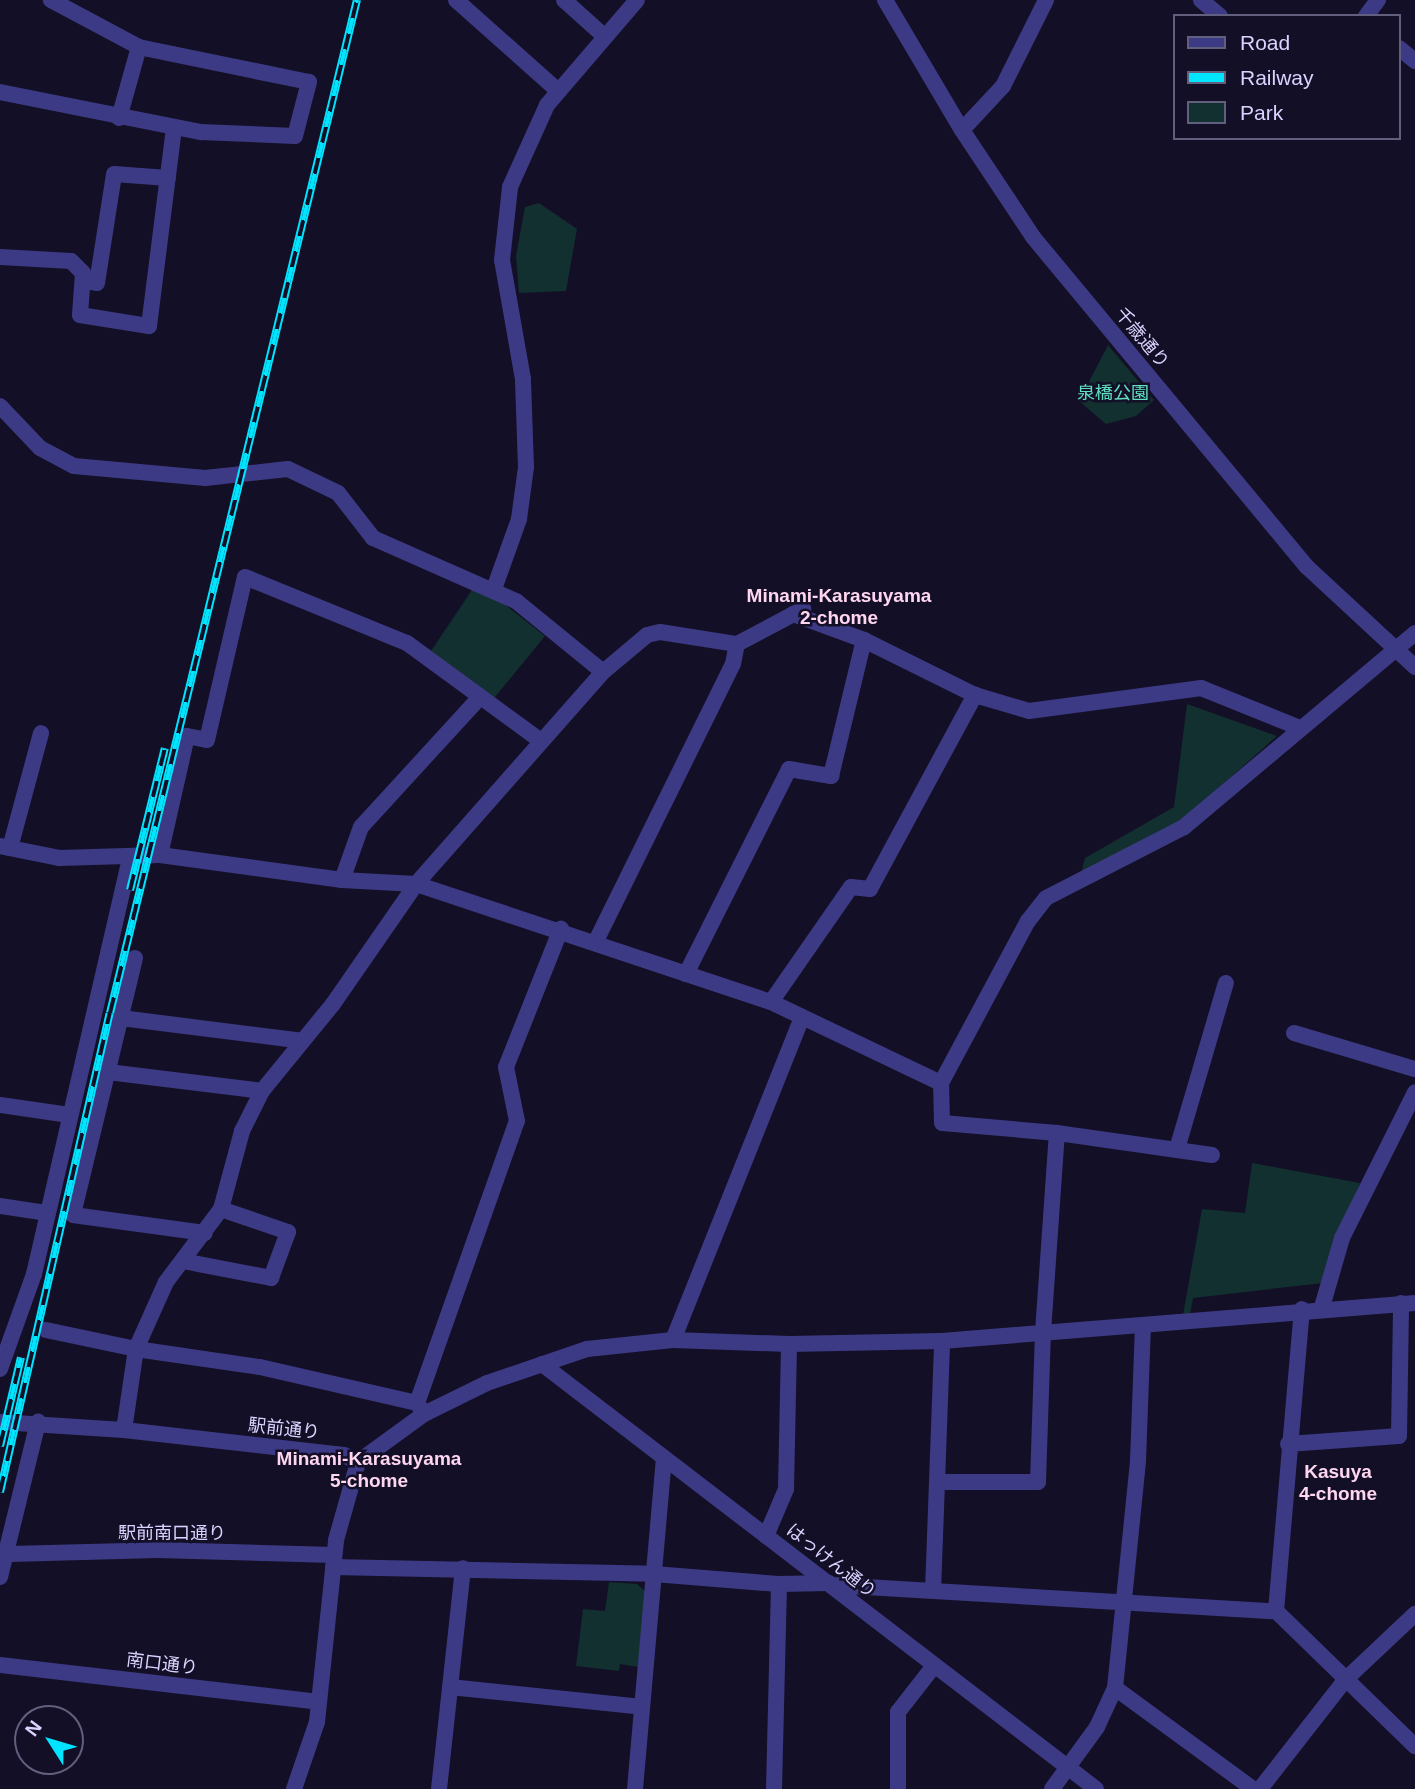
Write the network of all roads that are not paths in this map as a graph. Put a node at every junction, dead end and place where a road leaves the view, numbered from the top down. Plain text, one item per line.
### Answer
1 (51, 0) edge
2 (456, 0) edge
3 (564, 0) edge
4 (638, 0) edge
5 (885, 0) edge
6 (1046, 0) edge
7 (1201, 0) edge
8 (1218, 14) edge
9 (604, 36) junction
10 (139, 47) junction
11 (1401, 50) edge
12 (1415, 61) edge
13 (557, 90) junction
14 (0, 92) edge
15 (119, 118) junction
16 (174, 128) junction
17 (962, 130) junction
18 (168, 178) junction
19 (0, 257) edge
20 (83, 281) junction
21 (0, 406) edge
22 (494, 589) junction
23 (1415, 633) edge
24 (864, 640) junction
25 (737, 644) junction
26 (1394, 647) junction
27 (1415, 667) edge
28 (603, 672) junction
29 (975, 695) junction
30 (480, 697) junction
31 (1300, 728) junction
32 (41, 733) dead end
33 (541, 741) junction
34 (5, 847) edge
35 (160, 855) junction
36 (130, 858) junction
37 (342, 880) junction
38 (416, 884) junction
39 (561, 929) junction
40 (596, 941) junction
41 (135, 958) dead end
42 (686, 974) junction
43 (1226, 983) dead end
44 (771, 1002) junction
45 (802, 1017) junction
46 (121, 1018) junction
47 (1294, 1033) dead end
48 (302, 1041) junction
49 (1415, 1069) edge
50 (108, 1072) junction
51 (941, 1083) junction
52 (262, 1091) junction
53 (1415, 1092) edge
54 (0, 1105) edge
55 (69, 1115) junction
56 (1057, 1133) junction
57 (1177, 1149) junction
58 (1212, 1155) dead end
59 (0, 1206) edge
60 (221, 1209) junction
61 (47, 1213) junction
62 (205, 1233) junction
63 (183, 1261) junction
64 (1408, 1303) edge
65 (1322, 1307) junction
66 (1302, 1309) junction
67 (1143, 1325) junction
68 (7, 1326) edge
69 (46, 1330) dead end
70 (1043, 1332) junction
71 (673, 1340) junction
72 (942, 1341) junction
73 (789, 1344) junction
74 (136, 1349) junction
75 (542, 1364) junction
76 (0, 1369) edge
77 (421, 1409) junction
78 (0, 1422) edge
79 (38, 1422) junction
80 (124, 1430) junction
81 (1289, 1444) junction
82 (664, 1458) junction
83 (358, 1462) junction
84 (938, 1482) junction
85 (766, 1536) junction
86 (9, 1554) junction
87 (334, 1561) junction
88 (463, 1568) junction
89 (654, 1574) junction
90 (0, 1577) edge
91 (779, 1584) junction
92 (830, 1584) junction
93 (933, 1591) junction
94 (1127, 1602) junction
95 (1276, 1611) junction
96 (1415, 1614) edge
97 (0, 1665) edge
98 (933, 1666) junction
99 (1346, 1679) junction
100 (450, 1687) junction
101 (1115, 1688) junction
102 (319, 1702) junction
103 (642, 1707) junction
104 (1415, 1746) edge
105 (1069, 1768) junction
106 (294, 1789) edge
107 (439, 1789) edge
108 (635, 1789) edge
109 (774, 1789) edge
110 (898, 1789) edge
111 (1052, 1789) edge
112 (1096, 1789) edge
113 (1253, 1789) edge
114 (1260, 1789) edge

1 - 10 street
2 - 13 street
3 - 9 street
4 - 9 street
5 - 17 street, 千歳通り
6 - 17 street
7 - 8 street
9 - 13 street
10 - 15 street
10 - 16 street
11 - 12 street
13 - 22 street
14 - 15 street
15 - 16 street
16 - 18 street
17 - 26 street, 千歳通り
18 - 20 street
18 - 20 street
19 - 20 street
21 - 22 street
22 - 28 street
23 - 26 street
24 - 25 street
24 - 29 street
24 - 42 street
25 - 28 street
25 - 40 street
26 - 27 street, 千歳通り
26 - 31 street
28 - 33 street
29 - 31 street
29 - 44 street
30 - 33 street
30 - 35 street
30 - 37 street
31 - 51 street
32 - 34 street
33 - 38 street
34 - 36 street
35 - 36 street
35 - 37 street
36 - 55 street
37 - 38 street
38 - 39 street
38 - 48 street
39 - 40 street
39 - 77 street
40 - 42 street
41 - 46 street
42 - 44 street
43 - 57 street
44 - 45 street
45 - 51 street
45 - 71 street
46 - 48 street
46 - 50 street
47 - 49 street
48 - 52 street
50 - 52 street
50 - 62 street
51 - 56 street
52 - 60 street
53 - 65 street
54 - 55 street
55 - 61 street
56 - 57 street
56 - 70 street
57 - 58 street
59 - 61 street
60 - 62 street
60 - 63 street
61 - 68 street
62 - 63 street
63 - 74 street
64 - 65 street
64 - 81 street
65 - 66 street
66 - 67 street
66 - 81 street
67 - 70 street
67 - 94 street
68 - 76 street
69 - 74 street
70 - 72 street
70 - 84 street
71 - 73 street
71 - 75 street
72 - 73 street
72 - 84 street
73 - 85 street
74 - 77 street
74 - 80 street
75 - 77 street
75 - 82 street, はっけん通り
77 - 83 street
78 - 79 street, 駅前通り
79 - 80 street, 駅前通り
79 - 86 street
80 - 83 street, 駅前通り
81 - 95 street
82 - 85 street, はっけん通り
82 - 89 street
83 - 87 street
84 - 93 street
85 - 92 street, はっけん通り
86 - 87 street, 駅前南口通り
86 - 90 street
87 - 88 street, 駅前南口通り
87 - 102 street
88 - 89 street, 駅前南口通り
88 - 100 street
89 - 91 street, 駅前南口通り
89 - 103 street
91 - 92 street, 駅前南口通り
91 - 109 street
92 - 93 street, 駅前南口通り
92 - 98 street, はっけん通り
93 - 94 street, 駅前南口通り
94 - 95 street, 駅前南口通り
94 - 101 street
95 - 99 street
96 - 99 street
97 - 102 street, 南口通り
98 - 105 street, はっけん通り
98 - 110 street
99 - 104 street
99 - 114 street
100 - 103 street
100 - 107 street
101 - 105 street
101 - 113 street
102 - 106 street
103 - 108 street
105 - 111 street
105 - 112 street, はっけん通り

